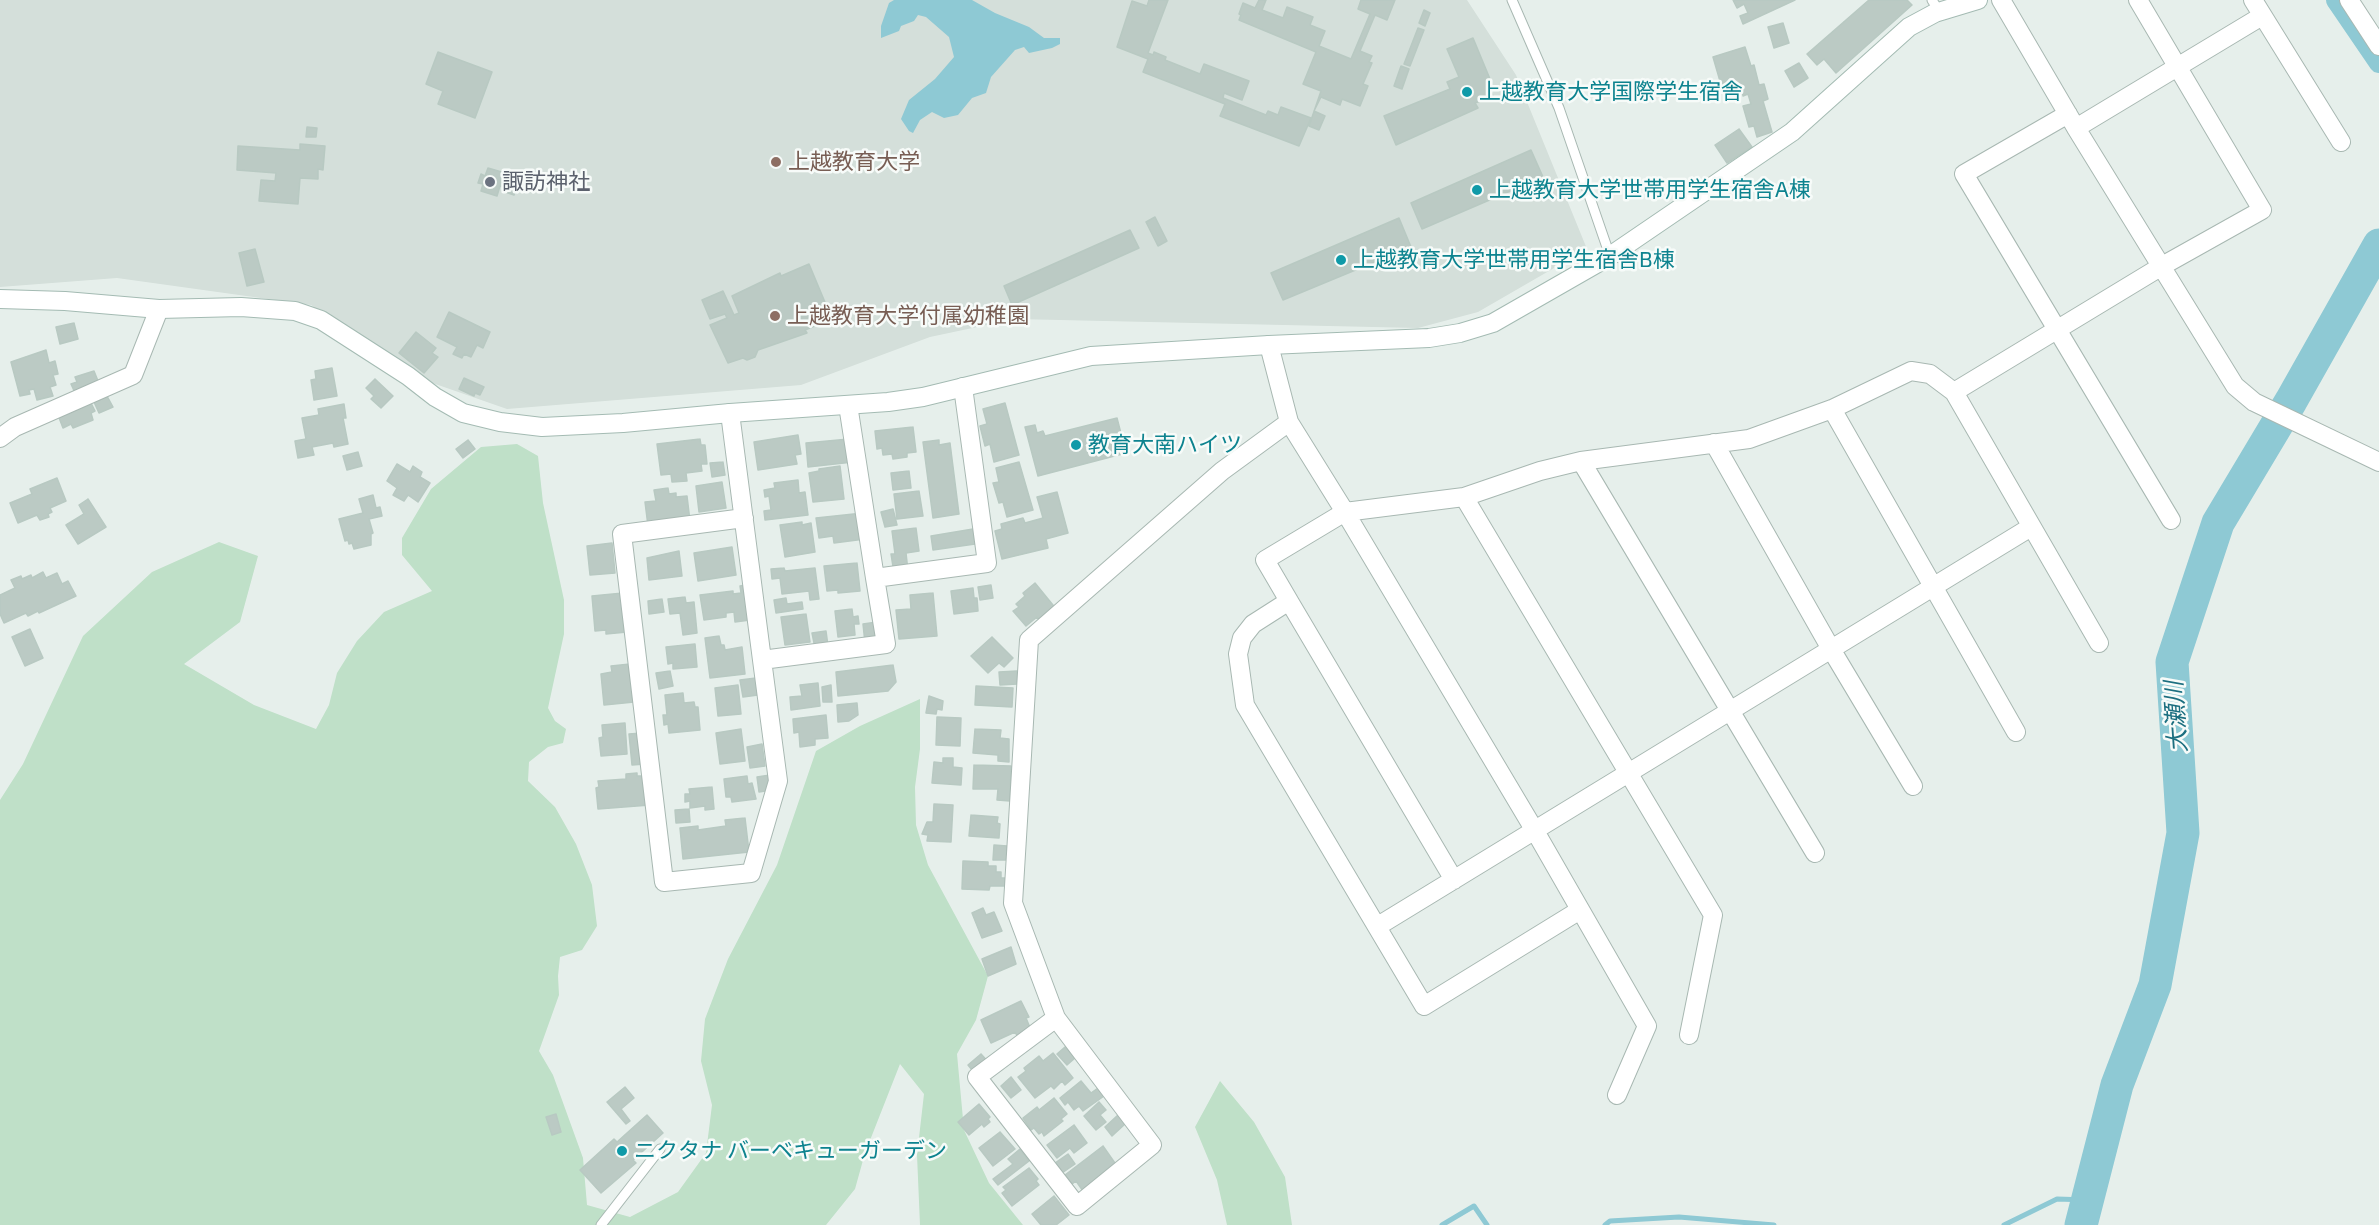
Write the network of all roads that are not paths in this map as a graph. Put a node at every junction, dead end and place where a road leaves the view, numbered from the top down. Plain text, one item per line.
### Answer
1 (1512, 0) edge
2 (1978, 0) edge
3 (2001, 0) edge
4 (2138, 0) edge
5 (2349, 0) edge
6 (1936, 6) edge
7 (2258, 8) edge
8 (2379, 46) edge
9 (2178, 67) junction
10 (2072, 121) junction
11 (2341, 142) dead end
12 (1610, 256) junction
13 (2162, 266) junction
14 (0, 299) edge
15 (159, 309) junction
16 (2056, 329) junction
17 (1269, 345) junction
18 (963, 387) junction
19 (1954, 393) junction
20 (848, 405) junction
21 (1832, 410) junction
22 (730, 413) junction
23 (1289, 422) junction
24 (0, 438) edge
25 (1714, 443) junction
26 (1581, 461) junction
27 (2379, 462) edge
28 (1464, 497) junction
29 (1346, 512) junction
30 (744, 518) junction
31 (2171, 520) dead end
32 (2031, 527) junction
33 (875, 578) junction
34 (1932, 588) junction
35 (1290, 600) junction
36 (2099, 643) dead end
37 (1831, 649) junction
38 (762, 660) junction
39 (1729, 711) junction
40 (2016, 732) dead end
41 (1629, 773) junction
42 (1913, 786) dead end
43 (1535, 831) junction
44 (1815, 853) dead end
45 (1454, 880) junction
46 (1580, 909) junction
47 (1378, 926) junction
48 (1056, 1018) junction
49 (1689, 1035) dead end
50 (1617, 1095) dead end
51 (660, 1149) dead end
52 (602, 1225) edge

1 - 12 lane
2 - 6 street
3 - 10 street
4 - 9 street
5 - 8 street
6 - 12 street
7 - 9 street
7 - 11 street
9 - 10 street
9 - 13 street
10 - 13 street
10 - 16 street
12 - 17 street
13 - 16 street
13 - 27 street
14 - 15 street
15 - 22 street
15 - 24 street
16 - 19 street
16 - 31 street
17 - 18 street
17 - 23 street
18 - 20 street
18 - 33 street
19 - 21 street
19 - 32 street
20 - 22 street
20 - 33 street
21 - 25 street
21 - 34 street
22 - 30 street
23 - 29 street
23 - 48 street
25 - 26 street
25 - 37 street
26 - 28 street
26 - 39 street
28 - 29 street
28 - 41 street
29 - 35 street
29 - 43 street
30 - 38 street
30 - 38 street
32 - 34 street
32 - 36 street
33 - 38 street
34 - 37 street
34 - 40 street
35 - 45 street
35 - 47 street
37 - 39 street
37 - 42 street
39 - 41 street
39 - 44 street
41 - 43 street
41 - 49 street
43 - 45 street
43 - 46 street
45 - 47 street
46 - 47 street
46 - 50 street
48 - 48 street
51 - 52 lane

